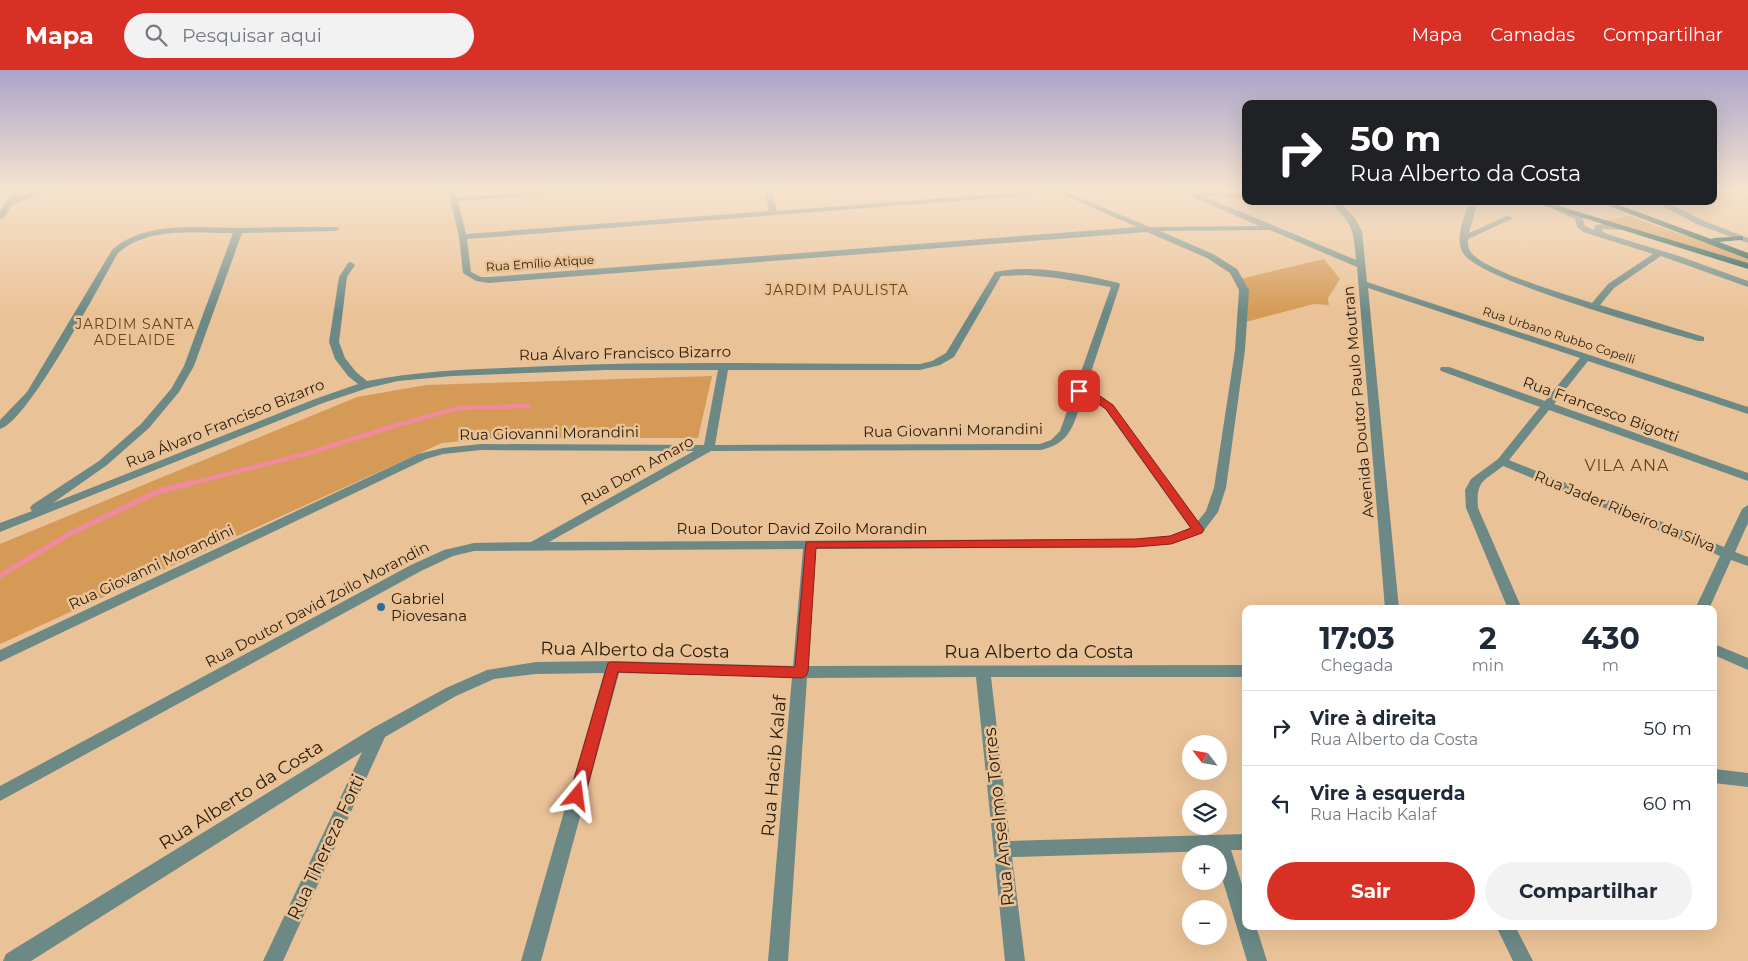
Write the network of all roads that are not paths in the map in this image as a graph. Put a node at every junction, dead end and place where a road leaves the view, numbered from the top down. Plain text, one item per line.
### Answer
1 (238, 231) junction
2 (259, 231) edge
3 (461, 231) edge
4 (543, 231) edge
5 (1129, 231) edge
6 (1152, 231) edge
7 (1276, 231) edge
8 (1358, 231) edge
9 (1466, 231) edge
10 (1481, 231) edge
11 (1588, 231) edge
12 (1599, 231) edge
13 (1631, 231) edge
14 (1675, 231) edge
15 (1722, 231) edge
16 (463, 237) junction
17 (1464, 238) junction
18 (1613, 239) junction
19 (1701, 239) junction
20 (1744, 239) edge
21 (1660, 253) junction
22 (1748, 256) edge
23 (351, 265) dead end
24 (1360, 266) junction
25 (1748, 266) edge
26 (1362, 284) junction
27 (1748, 284) edge
28 (1594, 306) junction
29 (1702, 339) dead end
30 (1586, 357) junction
31 (724, 366) junction
32 (1445, 369) dead end
33 (365, 385) junction
34 (1079, 391) junction
35 (1546, 406) junction
36 (1748, 411) edge
37 (0, 426) edge
38 (709, 448) junction
39 (1502, 461) junction
40 (1748, 477) edge
41 (1748, 509) edge
42 (5, 527) edge
43 (1198, 530) junction
44 (810, 544) junction
45 (534, 546) junction
46 (1728, 552) junction
47 (1748, 562) edge
48 (1392, 605) edge
49 (1513, 605) edge
50 (1704, 605) edge
51 (1717, 650) edge
52 (0, 656) edge
53 (1748, 664) edge
54 (612, 667) junction
55 (1242, 671) edge
56 (802, 672) junction
57 (983, 672) junction
58 (379, 733) junction
59 (1717, 776) edge
60 (1731, 778) junction
61 (1748, 780) edge
62 (1748, 786) edge
63 (0, 794) edge
64 (1242, 842) edge
65 (1220, 843) junction
66 (1002, 849) junction
67 (1242, 913) edge
68 (1247, 930) edge
69 (1507, 930) edge
70 (13, 961) edge
71 (273, 961) edge
72 (531, 961) edge
73 (778, 961) edge
74 (1015, 961) edge
75 (1257, 961) edge
76 (1523, 961) edge

1 - 2 street
1 - 37 street
1 - 42 street
3 - 16 street
4 - 16 street
5 - 16 street, Rua Emílio Atique
6 - 43 street
7 - 24 street
8 - 24 street, Avenida Doutor Paulo Moutran
9 - 17 street
10 - 17 street
11 - 18 street
12 - 18 street
13 - 25 main road
14 - 19 main road
15 - 20 street
17 - 28 street
18 - 21 street
19 - 20 main road
19 - 22 main road
21 - 27 street
21 - 28 street
23 - 33 street
24 - 26 street, Avenida Doutor Paulo Moutran
26 - 30 street, Rua Urbano Rubbo Copelli
26 - 48 street, Avenida Doutor Paulo Moutran
28 - 29 street
30 - 35 street
30 - 36 street, Rua Urbano Rubbo Copelli
31 - 33 street, Rua Álvaro Francisco Bizarro
31 - 34 street, Rua Álvaro Francisco Bizarro
31 - 38 street, Rua Dom Amaro
32 - 35 street, Rua Francesco Bigotti
33 - 42 street, Rua Álvaro Francisco Bizarro
34 - 38 street, Rua Giovanni Morandini
34 - 43 street
35 - 39 street
35 - 40 street, Rua Francesco Bigotti
38 - 45 street, Rua Dom Amaro
38 - 52 street, Rua Giovanni Morandini
39 - 46 street, Rua Jader Ribeiro da Silva
39 - 49 street
41 - 46 street
43 - 44 street, Rua Doutor David Zoilo Morandin
44 - 45 street, Rua Doutor David Zoilo Morandin
44 - 56 street, Rua Hacib Kalaf
45 - 63 street, Rua Doutor David Zoilo Morandin
46 - 47 street, Rua Jader Ribeiro da Silva
46 - 50 street
51 - 53 street
54 - 56 street, Rua Alberto da Costa
54 - 58 street, Rua Alberto da Costa
54 - 72 street
55 - 57 street, Rua Alberto da Costa
56 - 57 street, Rua Alberto da Costa
56 - 73 street, Rua Hacib Kalaf
57 - 66 street, Rua Anselmo Torres
58 - 70 street, Rua Alberto da Costa
58 - 71 street, Rua Thereza Forti
59 - 60 street
60 - 61 street
60 - 62 street
64 - 65 street
65 - 66 street
65 - 67 street
66 - 74 street, Rua Anselmo Torres
68 - 75 street
69 - 76 street

